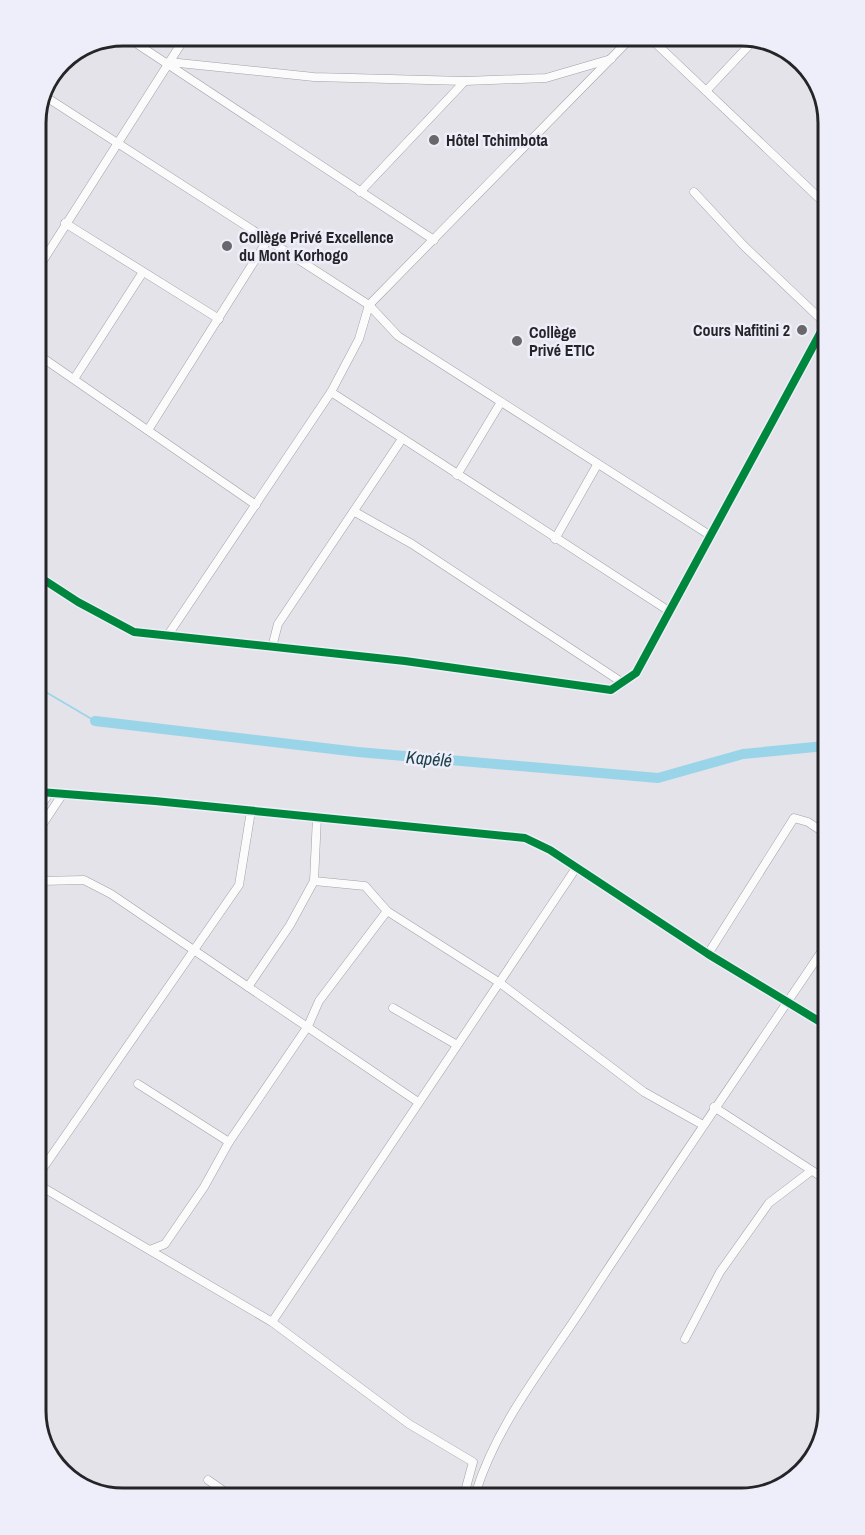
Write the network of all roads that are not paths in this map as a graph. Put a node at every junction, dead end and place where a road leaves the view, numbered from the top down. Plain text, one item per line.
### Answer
1 (142, 46) edge
2 (179, 46) edge
3 (623, 47) edge
4 (659, 47) edge
5 (747, 47) edge
6 (611, 59) junction
7 (169, 62) junction
8 (465, 81) junction
9 (706, 91) junction
10 (50, 100) edge
11 (118, 143) junction
12 (360, 192) junction
13 (694, 192) dead end
14 (818, 197) edge
15 (65, 224) junction
16 (267, 240) junction
17 (434, 240) junction
18 (47, 247) edge
19 (143, 272) junction
20 (369, 305) junction
21 (818, 316) edge
22 (219, 318) junction
23 (818, 337) edge
24 (47, 361) edge
25 (74, 379) junction
26 (331, 392) junction
27 (501, 402) junction
28 (148, 430) junction
29 (402, 439) junction
30 (597, 465) junction
31 (457, 475) junction
32 (256, 505) junction
33 (355, 512) junction
34 (711, 536) junction
35 (555, 539) junction
36 (47, 582) edge
37 (669, 611) junction
38 (168, 635) junction
39 (272, 647) junction
40 (623, 683) junction
41 (47, 794) edge
42 (63, 795) junction
43 (251, 811) junction
44 (317, 817) junction
45 (47, 818) edge
46 (818, 829) edge
47 (576, 868) junction
48 (47, 880) edge
49 (314, 881) junction
50 (387, 910) junction
51 (193, 952) junction
52 (708, 954) junction
53 (818, 957) edge
54 (500, 983) junction
55 (248, 987) junction
56 (788, 1002) junction
57 (393, 1008) dead end
58 (818, 1020) edge
59 (308, 1026) junction
60 (457, 1045) junction
61 (138, 1084) dead end
62 (418, 1102) junction
63 (714, 1107) junction
64 (703, 1125) junction
65 (229, 1142) junction
66 (47, 1162) edge
67 (810, 1171) junction
68 (818, 1176) edge
69 (47, 1189) edge
70 (150, 1250) junction
71 (272, 1323) junction
72 (685, 1339) dead end
73 (208, 1480) dead end
74 (220, 1488) edge
75 (466, 1488) edge
76 (478, 1488) edge

1 - 7 street
2 - 7 street
3 - 6 street
4 - 9 street
5 - 9 street
6 - 8 street
6 - 17 street
7 - 8 street
7 - 11 street
7 - 12 street
8 - 12 street
9 - 14 street
10 - 11 street
11 - 15 street
11 - 16 street
12 - 17 street
13 - 21 street
15 - 18 street
15 - 19 street
16 - 20 street
16 - 22 street
17 - 20 street
19 - 22 street
19 - 25 street
20 - 26 street
20 - 27 street
22 - 28 street
23 - 34 street
24 - 25 street
25 - 28 street
26 - 29 street
26 - 32 street
27 - 30 street
27 - 31 street
28 - 32 street
29 - 31 street
29 - 33 street
30 - 34 street
30 - 35 street
31 - 35 street
32 - 38 street
33 - 39 street
33 - 40 street
34 - 37 street
35 - 37 street
36 - 38 street
37 - 40 street
38 - 39 street
39 - 40 street
41 - 42 street
42 - 43 street
42 - 45 street
43 - 44 street
43 - 51 street
44 - 47 street
44 - 49 street
46 - 52 street
47 - 52 street
47 - 54 street
48 - 51 street
49 - 50 street
49 - 55 street
50 - 54 street
50 - 59 street
51 - 55 street
51 - 66 street
52 - 56 street
53 - 56 street
54 - 60 street
54 - 64 street
55 - 59 street
56 - 58 street
56 - 63 street
57 - 60 street
59 - 62 street
59 - 65 street
60 - 62 street
61 - 65 street
62 - 71 street
63 - 64 street
63 - 67 street
64 - 76 street
65 - 70 street
67 - 68 street
67 - 72 street
69 - 70 street
70 - 71 street
71 - 75 street
73 - 74 street

